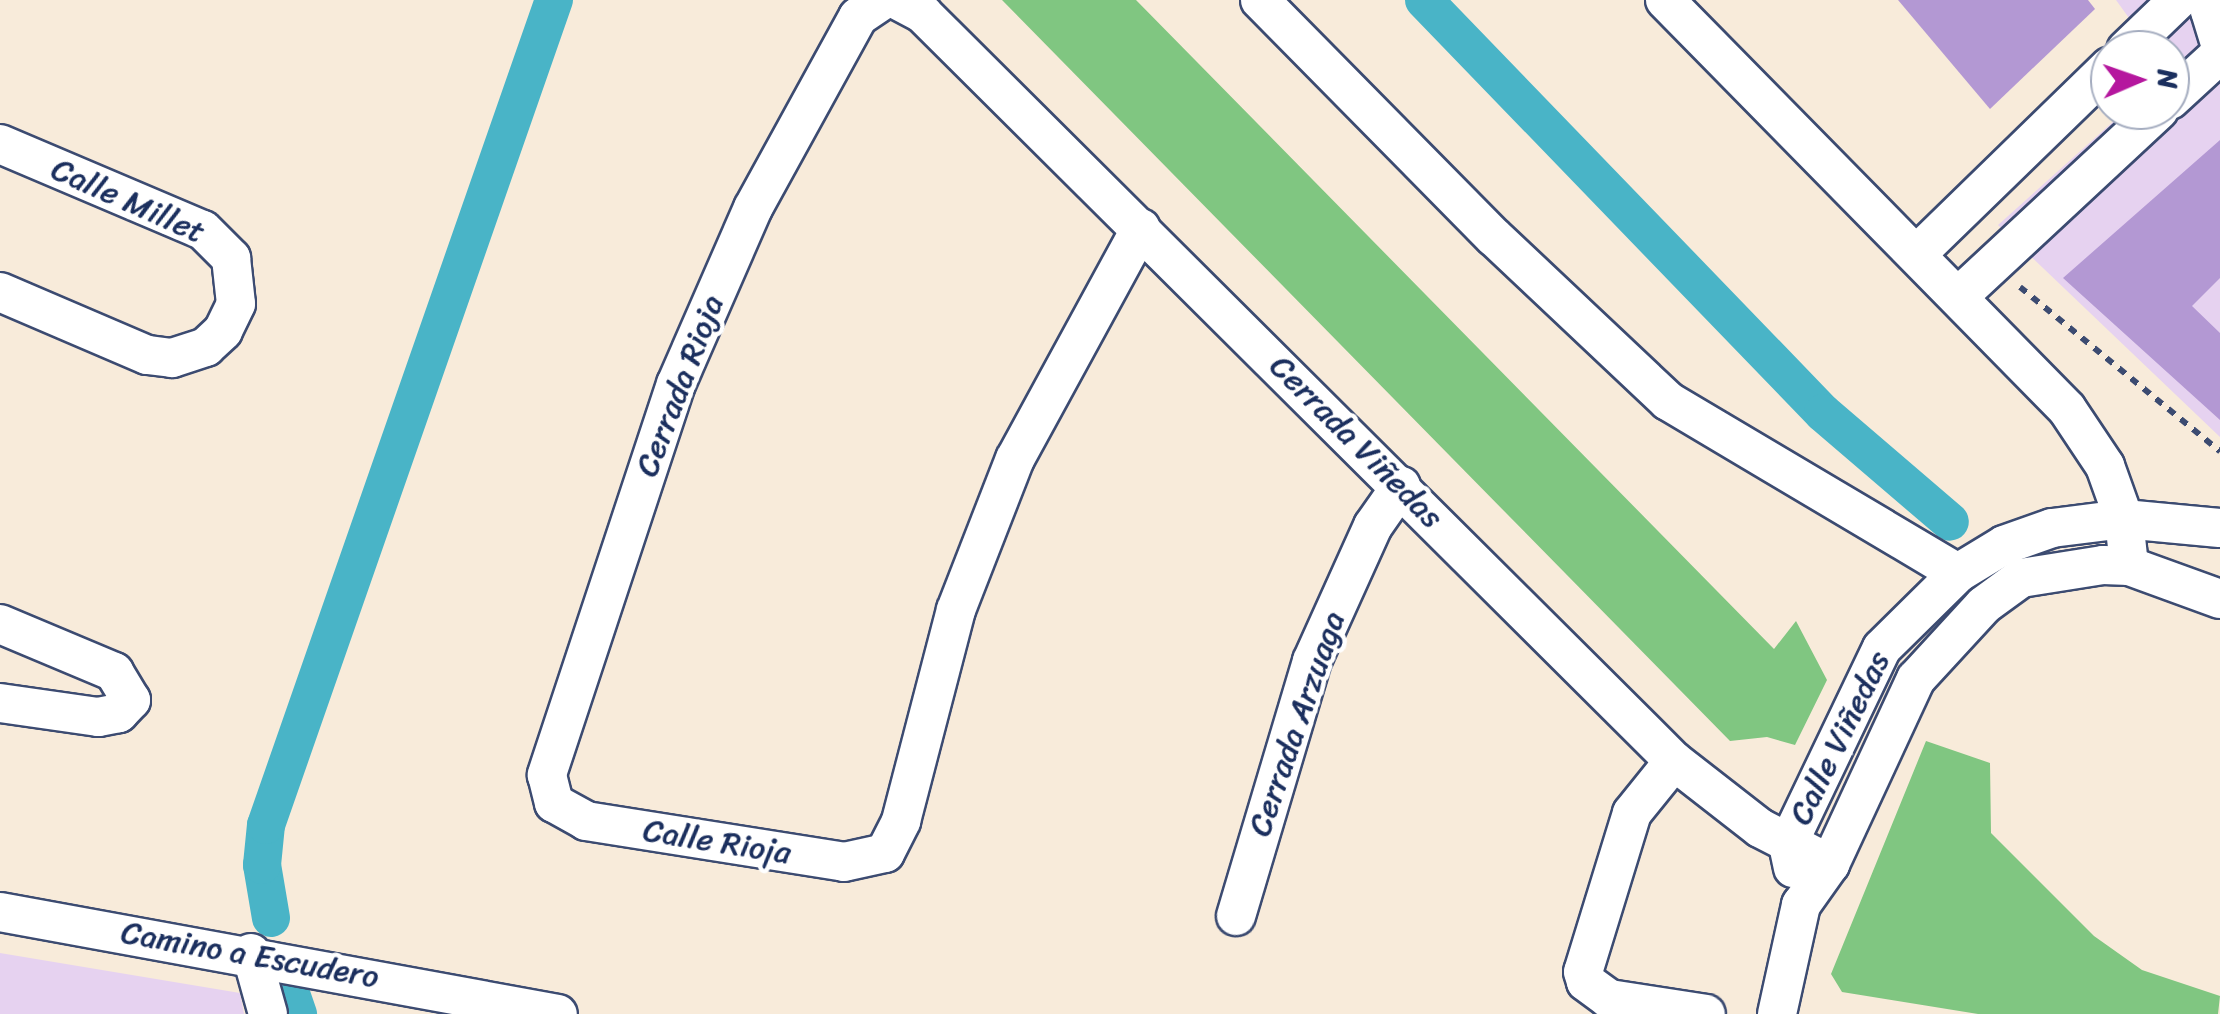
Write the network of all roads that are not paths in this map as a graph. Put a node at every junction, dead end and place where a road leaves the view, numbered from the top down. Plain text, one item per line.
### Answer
1 (883, 0) edge
2 (896, 0) edge
3 (1260, 0) edge
4 (1666, 0) edge
5 (2205, 11) edge
6 (2167, 30) edge
7 (2220, 54) edge
8 (2190, 82) edge
9 (2090, 85) edge
10 (2137, 130) edge
11 (0, 144) edge
12 (1141, 228) junction
13 (1917, 254) junction
14 (0, 292) edge
15 (1959, 296) junction
16 (1401, 486) junction
17 (2124, 520) junction
18 (2220, 528) edge
19 (2129, 566) junction
20 (1958, 573) junction
21 (2220, 598) edge
22 (0, 624) edge
23 (1882, 648) junction
24 (1916, 679) junction
25 (0, 702) edge
26 (1674, 761) junction
27 (554, 803) joint
28 (1788, 844) junction
29 (1830, 864) junction
30 (1801, 905) junction
31 (0, 912) edge
32 (1236, 916) dead end
33 (251, 953) junction
34 (268, 1014) edge
35 (558, 1014) edge
36 (1706, 1014) edge
37 (1777, 1014) edge

1 - 27 street, Cerrada Rioja
2 - 12 street, Cerrada Viñedas
3 - 20 street
4 - 13 street
5 - 6 street
7 - 8 street
9 - 13 street
10 - 15 street
11 - 14 street, Calle Millet
12 - 16 street, Cerrada Viñedas
12 - 27 street, Calle Rioja
13 - 15 street
15 - 17 street
16 - 26 street, Cerrada Viñedas
16 - 32 street, Cerrada Arzuaga
17 - 18 street, Calle Viñedas
17 - 19 street
17 - 20 street, Calle Viñedas
19 - 21 street, Calle Viñedas
19 - 24 street, Calle Viñedas
20 - 23 street, Calle Viñedas
22 - 25 street
23 - 24 street
23 - 28 street, Calle Viñedas
24 - 29 street, Calle Viñedas
26 - 28 street, Cerrada Viñedas
26 - 36 street
28 - 29 street, Cerrada Viñedas
28 - 30 street, Calle Viñedas
29 - 30 street, Calle Viñedas
30 - 37 street, Calle Viñedas
31 - 33 street, Camino a Escudero
33 - 34 street
33 - 35 street, Camino a Escudero

